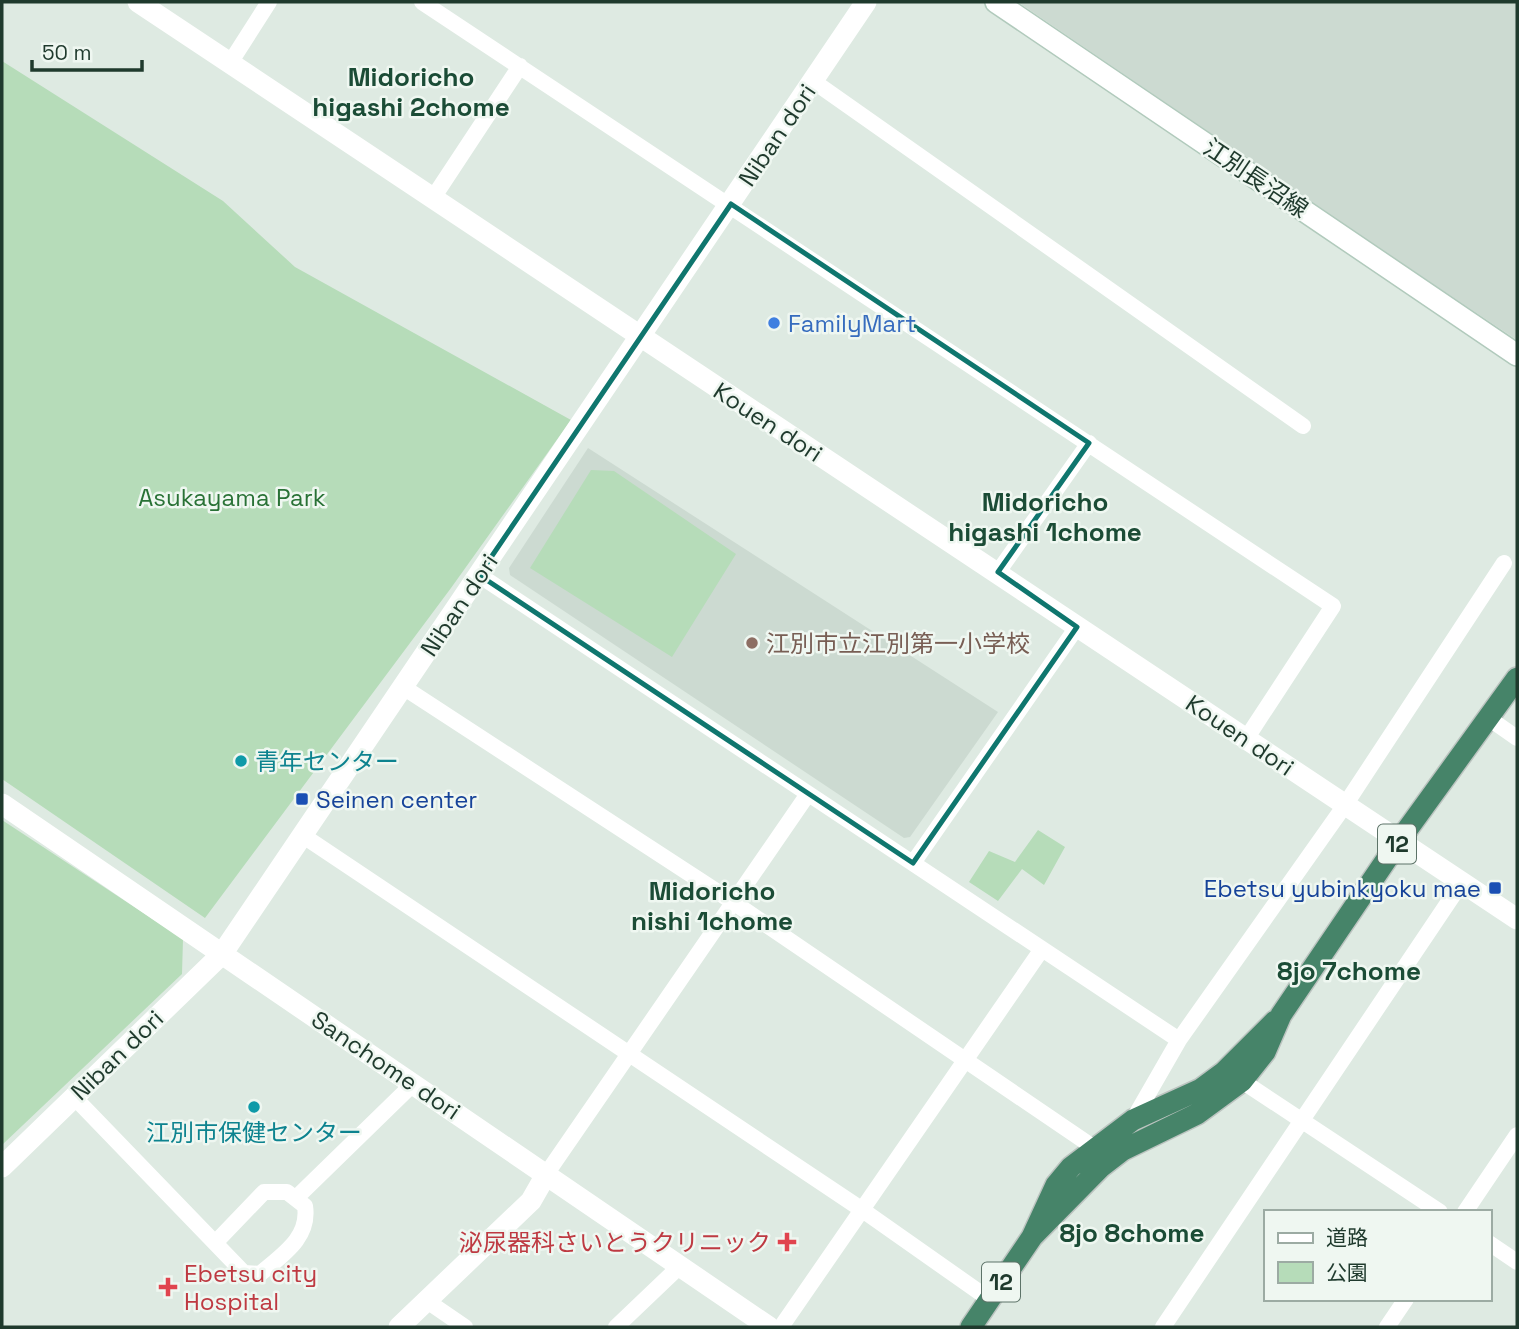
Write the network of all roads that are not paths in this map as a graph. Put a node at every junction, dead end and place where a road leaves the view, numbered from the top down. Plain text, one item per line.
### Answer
1 (138, 2) edge
2 (269, 2) edge
3 (422, 2) edge
4 (866, 2) edge
5 (996, 2) edge
6 (230, 63) junction
7 (520, 66) junction
8 (813, 81) junction
9 (433, 198) junction
10 (731, 204) junction
11 (639, 338) junction
12 (1517, 355) edge
13 (1303, 426) dead end
14 (1089, 443) junction
15 (1504, 563) dead end
16 (998, 572) junction
17 (479, 575) junction
18 (1077, 627) junction
19 (1517, 678) edge
20 (403, 687) junction
21 (1487, 717) junction
22 (1517, 737) edge
23 (1246, 739) junction
24 (808, 794) junction
25 (2, 804) edge
26 (1345, 805) junction
27 (302, 835) junction
28 (1399, 841) junction
29 (913, 863) junction
30 (1462, 882) junction
31 (733, 902) junction
32 (1517, 919) edge
33 (1042, 948) junction
34 (222, 954) junction
35 (1281, 1015) junction
36 (1180, 1040) junction
37 (629, 1054) junction
38 (965, 1060) junction
39 (1242, 1081) junction
40 (413, 1084) junction
41 (74, 1097) junction
42 (1133, 1120) junction
43 (1302, 1122) junction
44 (1517, 1135) edge
45 (1093, 1147) junction
46 (2, 1167) edge
47 (547, 1173) junction
48 (297, 1197) junction
49 (861, 1209) junction
50 (1437, 1210) edge
51 (1466, 1210) edge
52 (1032, 1237) junction
53 (215, 1243) junction
54 (1491, 1245) edge
55 (1517, 1262) edge
56 (680, 1266) junction
57 (989, 1298) junction
58 (427, 1301) junction
59 (1405, 1301) edge
60 (399, 1327) edge
61 (466, 1327) edge
62 (616, 1327) edge
63 (769, 1327) edge
64 (781, 1327) edge
65 (971, 1327) edge
66 (1163, 1327) edge
67 (1387, 1327) edge

1 - 6 street, Kouen dori
2 - 6 street
3 - 7 street
4 - 8 street, Niban dori
5 - 12 street, 江別長沼線
6 - 9 street, Kouen dori
7 - 9 street
7 - 10 street
8 - 10 street, Niban dori
8 - 13 street
9 - 11 street, Kouen dori
10 - 11 street, Niban dori
10 - 14 street
11 - 16 street, Kouen dori
11 - 17 street, Niban dori
14 - 16 street
14 - 23 street
15 - 26 street
16 - 18 street, Kouen dori
17 - 20 street, Niban dori
17 - 24 street
18 - 23 street, Kouen dori
18 - 29 street
19 - 21 highway, 12
20 - 27 street, Niban dori
20 - 31 street
21 - 22 street
21 - 28 highway, 12
23 - 26 street, Kouen dori
24 - 29 street
24 - 31 street
25 - 34 street, Sanchome dori
26 - 28 street, Kouen dori
26 - 36 street
27 - 34 street, Niban dori
27 - 37 street
28 - 30 street, Kouen dori
28 - 35 highway, 12
29 - 33 street
30 - 32 street, Kouen dori
30 - 43 street
31 - 37 street
31 - 38 street
33 - 36 street
33 - 38 street
34 - 40 street, Sanchome dori
34 - 41 street, Niban dori
35 - 39 highway, 12
35 - 42 highway, 12
36 - 42 street
37 - 47 street
37 - 49 street
38 - 45 street
38 - 49 street
39 - 43 street
39 - 52 highway, 12
40 - 47 street, Sanchome dori
40 - 48 street
41 - 46 street, Niban dori
41 - 53 street
42 - 45 highway, 12
43 - 50 street
43 - 66 street
44 - 51 street
45 - 52 highway, 12
47 - 56 street, Sanchome dori
47 - 58 street
48 - 53 street
48 - 53 street
49 - 57 street
49 - 64 street
52 - 57 highway, 12
54 - 55 street
56 - 62 street
56 - 63 street, Sanchome dori
57 - 65 highway, 12
58 - 60 street
58 - 61 street
59 - 67 street

